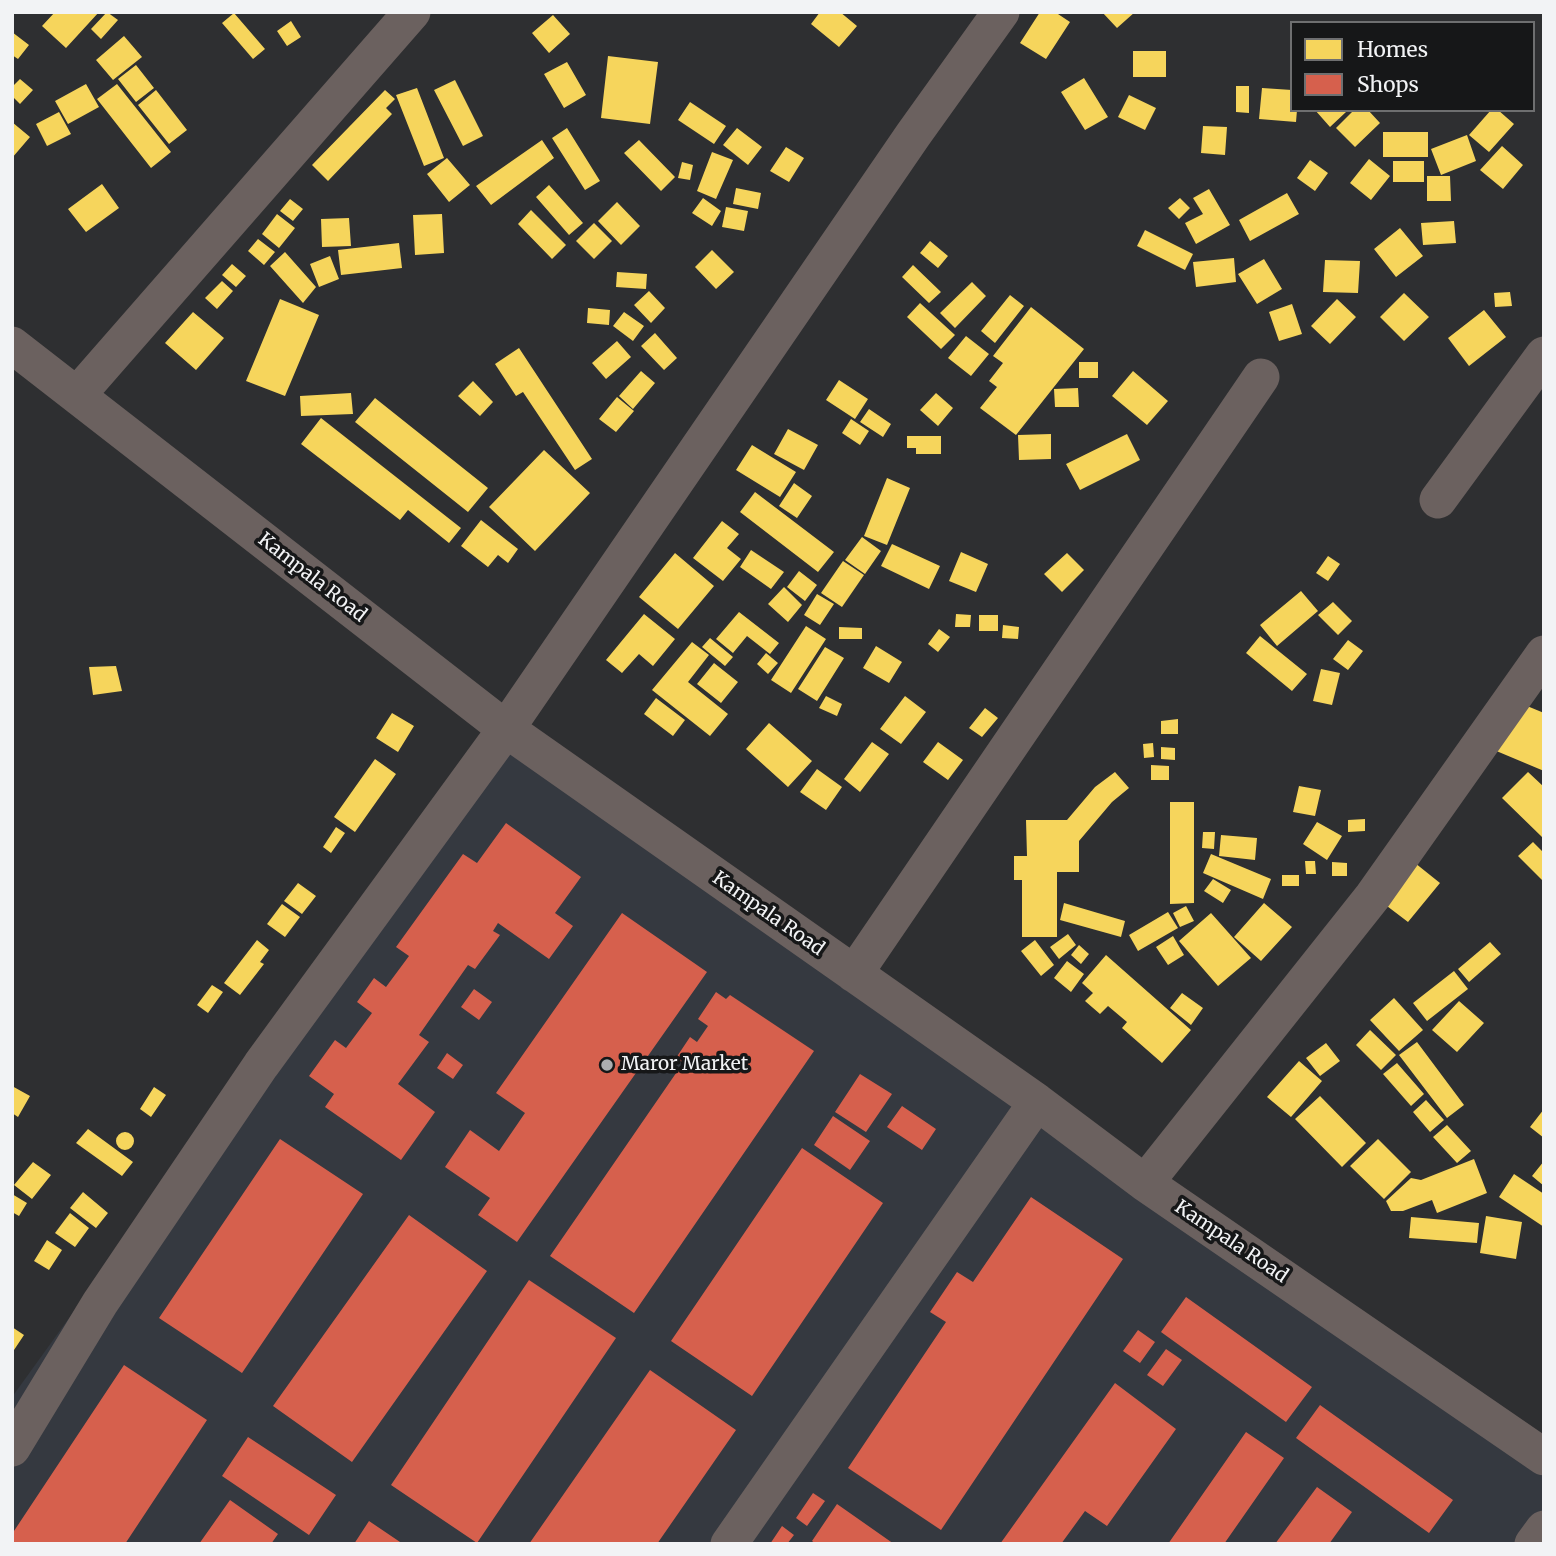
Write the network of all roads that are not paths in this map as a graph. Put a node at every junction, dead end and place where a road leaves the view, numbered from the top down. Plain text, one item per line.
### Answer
1 (412, 12) edge
2 (1001, 12) edge
3 (12, 345) edge
4 (1544, 355) edge
5 (1261, 377) dead end
6 (78, 394) junction
7 (1438, 500) dead end
8 (1544, 654) edge
9 (506, 729) junction
10 (854, 974) junction
11 (1037, 1102) junction
12 (1145, 1183) junction
13 (12, 1448) edge
14 (1544, 1457) edge
15 (1544, 1529) edge
16 (729, 1544) edge
17 (1533, 1544) edge

1 - 6 street
2 - 9 street
3 - 6 street, Kampala Road
4 - 7 street
5 - 10 street
6 - 9 street, Kampala Road
8 - 12 street
9 - 10 street, Kampala Road
9 - 13 street
10 - 11 street, Kampala Road
11 - 12 street, Kampala Road
11 - 16 street
12 - 14 street, Kampala Road
15 - 17 street

